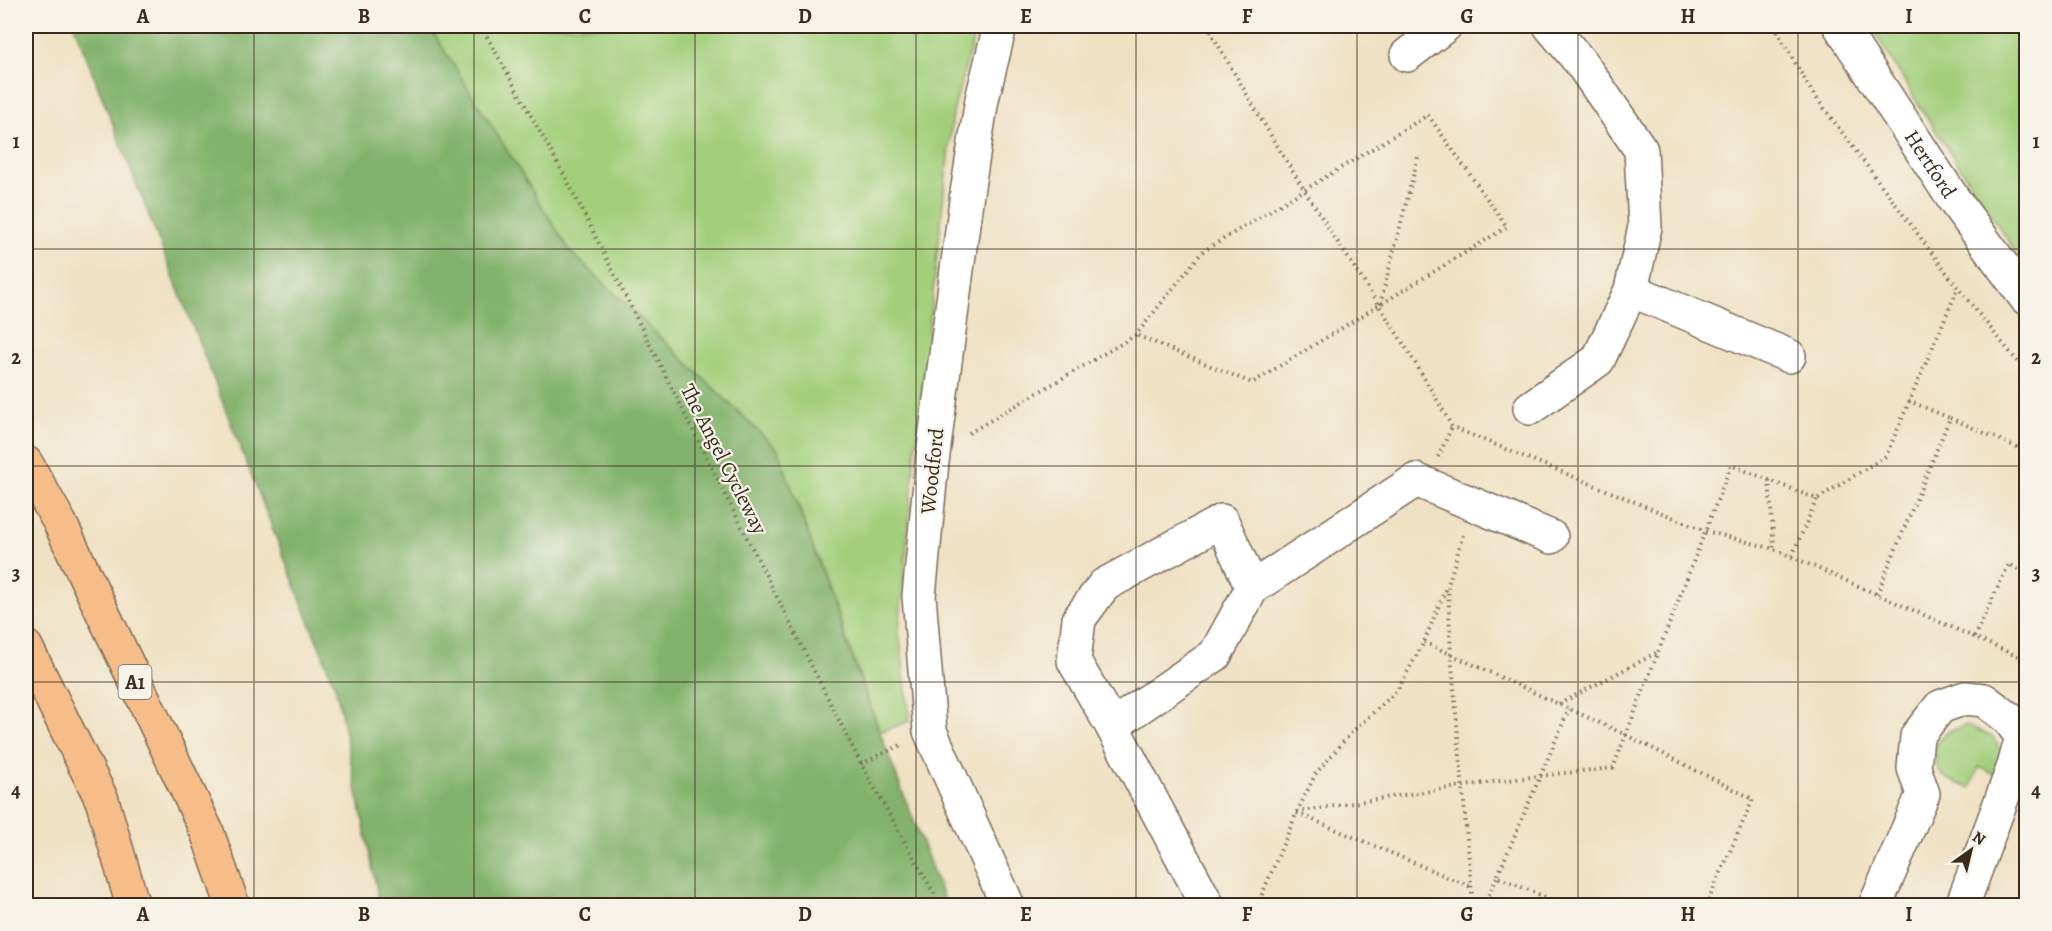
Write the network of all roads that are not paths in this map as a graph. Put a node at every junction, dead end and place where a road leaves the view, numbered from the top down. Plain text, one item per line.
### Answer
1 (1000, 26) edge
2 (1445, 26) edge
3 (1550, 26) edge
4 (1840, 26) edge
5 (1407, 55) dead end
6 (1631, 290) junction
7 (2026, 298) edge
8 (1789, 356) dead end
9 (1530, 408) dead end
10 (26, 464) edge
11 (1551, 537) dead end
12 (1252, 588) junction
13 (26, 647) edge
14 (1112, 726) junction
15 (133, 906) edge
16 (233, 906) edge
17 (1008, 906) edge
18 (1209, 906) edge
19 (1875, 906) edge
20 (1962, 906) edge

1 - 17 street, Woodford
2 - 5 street
3 - 6 street
4 - 7 street, Hertford
6 - 8 street
6 - 9 street
10 - 16 highway, A1
11 - 12 street
12 - 14 street
12 - 14 street
13 - 15 highway
14 - 18 street
19 - 20 street

